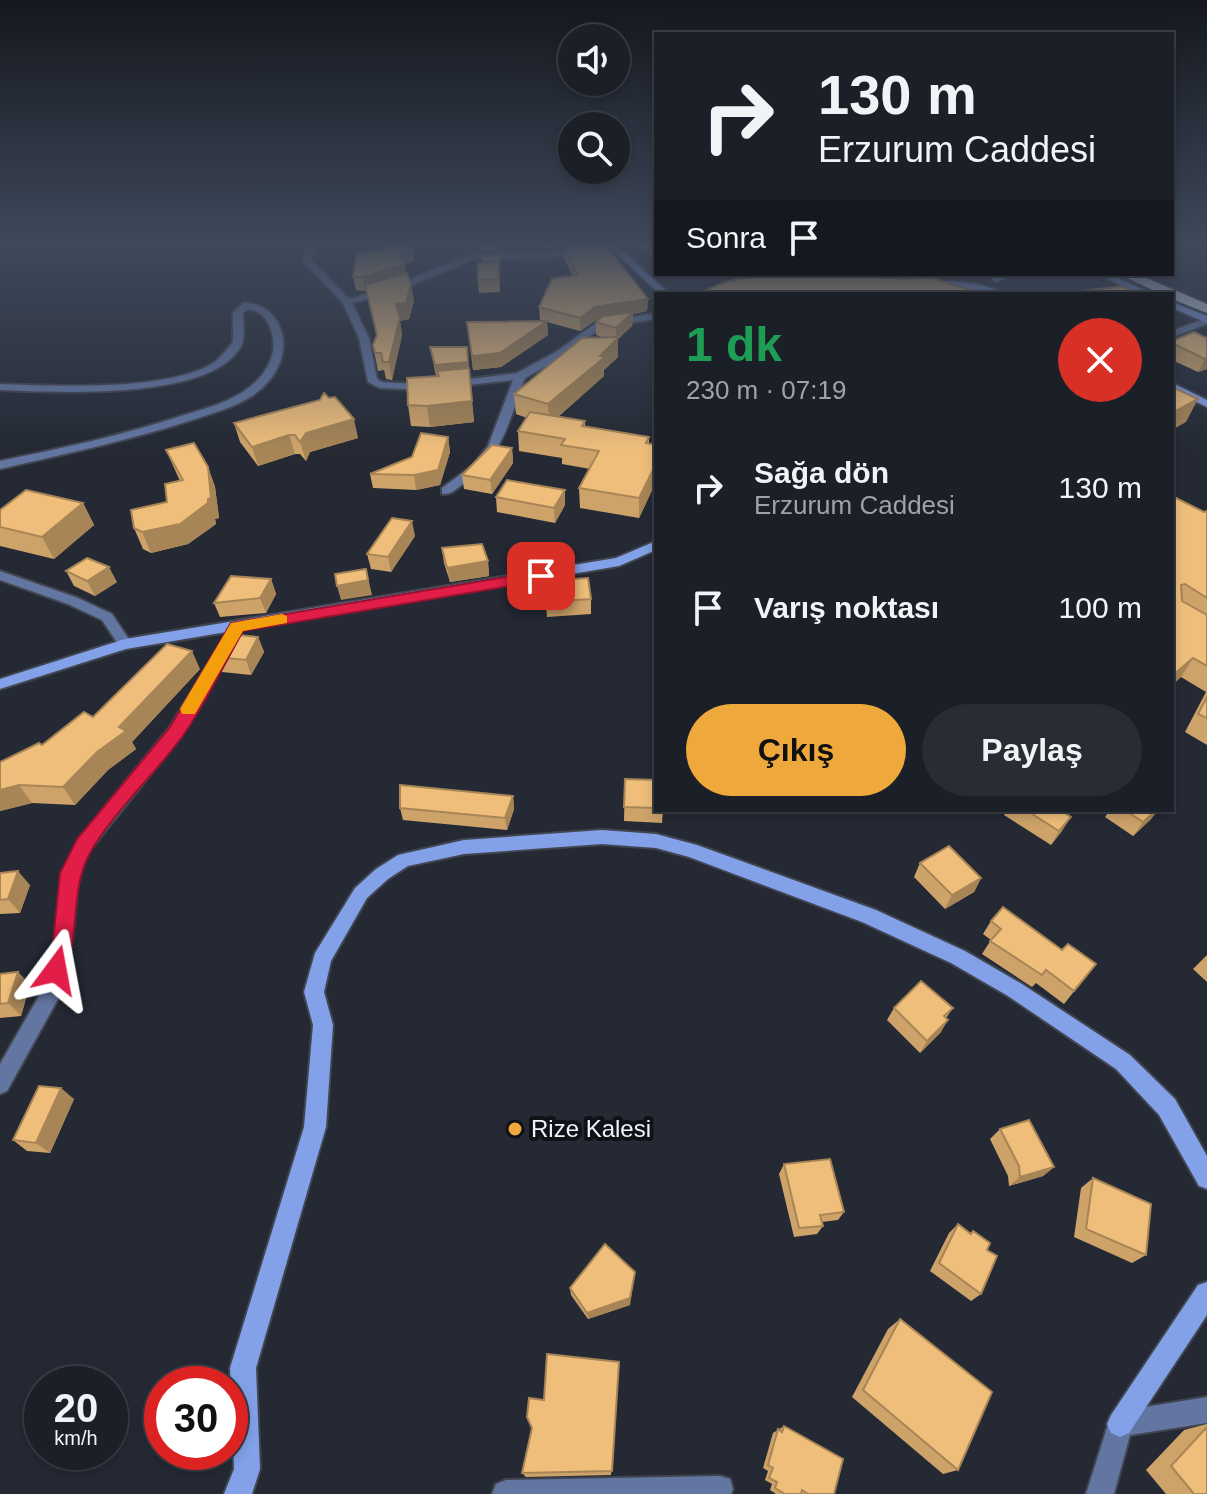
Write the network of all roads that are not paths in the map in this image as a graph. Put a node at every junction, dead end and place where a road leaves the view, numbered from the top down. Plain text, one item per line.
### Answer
1 (239, 312) edge
2 (263, 312) edge
3 (352, 312) edge
4 (1187, 312) edge
5 (654, 316) edge
6 (1207, 321) edge
7 (1174, 333) edge
8 (520, 376) junction
9 (0, 387) edge
10 (1174, 387) edge
11 (1207, 404) edge
12 (0, 465) edge
13 (446, 491) dead end
14 (654, 546) edge
15 (0, 575) edge
16 (237, 627) junction
17 (125, 644) junction
18 (0, 684) edge
19 (0, 1084) edge
20 (1207, 1178) edge
21 (1207, 1294) edge
22 (1207, 1410) edge
23 (1120, 1424) junction
24 (720, 1489) dead end
25 (238, 1494) edge
26 (506, 1494) edge
27 (1100, 1494) edge

1 - 9 street
2 - 12 street
3 - 8 street
4 - 6 street
5 - 8 street
6 - 7 street
8 - 13 street
10 - 11 street
14 - 16 street
15 - 17 street
16 - 17 street
16 - 19 street
17 - 18 street
20 - 25 street
21 - 23 street
22 - 23 street
23 - 27 street
24 - 26 street

